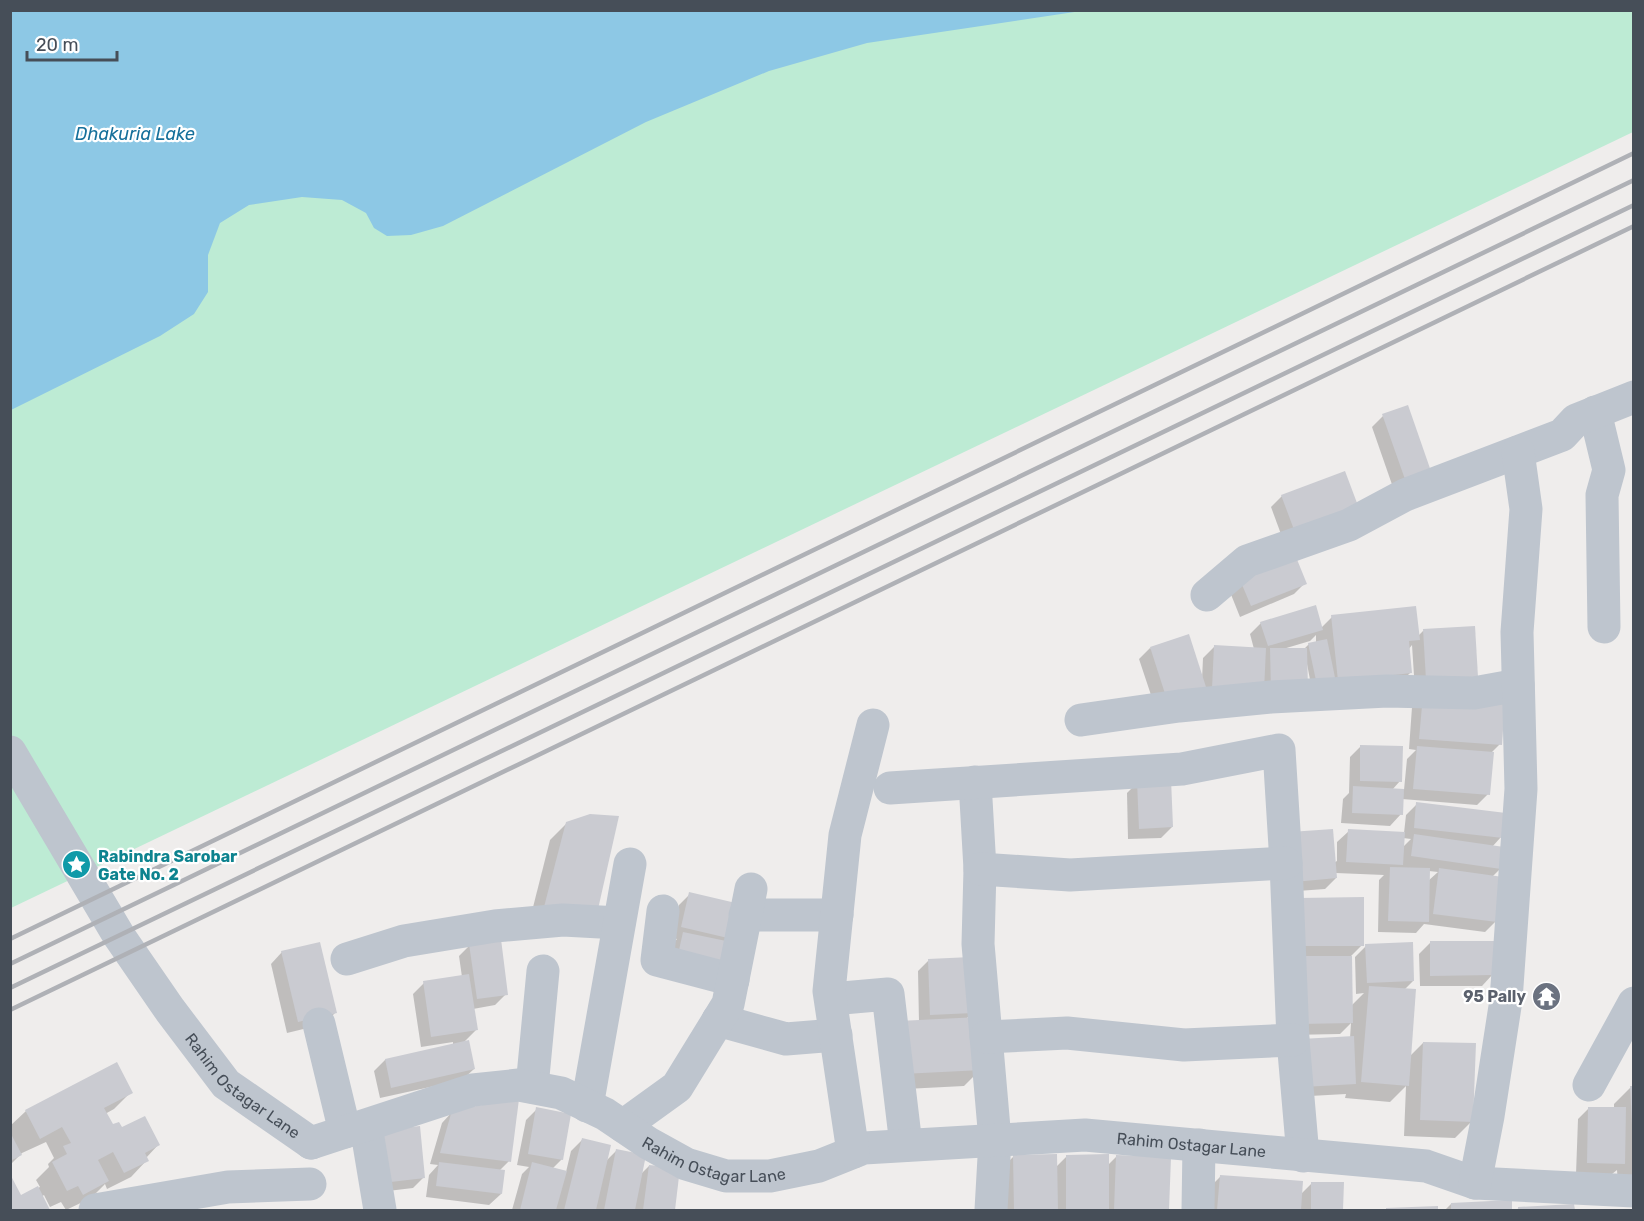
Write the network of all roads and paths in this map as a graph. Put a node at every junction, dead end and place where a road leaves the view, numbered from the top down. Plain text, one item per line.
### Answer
1 (1634, 398) edge
2 (1595, 412) junction
3 (1518, 452) junction
4 (1207, 595) dead end
5 (1604, 627) dead end
6 (1518, 685) junction
7 (1081, 720) dead end
8 (873, 725) dead end
9 (10, 752) edge
10 (975, 782) junction
11 (890, 788) dead end
12 (1286, 863) junction
13 (630, 864) dead end
14 (980, 869) junction
15 (663, 911) dead end
16 (837, 915) junction
17 (619, 923) junction
18 (347, 959) dead end
19 (543, 971) dead end
20 (733, 980) junction
21 (831, 999) junction
22 (1634, 1003) edge
23 (718, 1020) junction
24 (319, 1024) dead end
25 (836, 1035) junction
26 (986, 1037) junction
27 (1293, 1040) junction
28 (1589, 1085) dead end
29 (532, 1087) junction
30 (587, 1106) junction
31 (623, 1126) junction
32 (356, 1129) junction
33 (995, 1140) junction
34 (311, 1143) junction
35 (906, 1145) junction
36 (1199, 1145) junction
37 (853, 1152) junction
38 (1303, 1156) junction
39 (1475, 1183) junction
40 (1634, 1191) edge
41 (310, 1197) edge
42 (87, 1205) edge
43 (380, 1210) edge
44 (991, 1210) edge
45 (1198, 1210) edge

1 - 2 street
2 - 3 street
2 - 5 street
3 - 4 street
3 - 6 street
6 - 7 street
6 - 39 street
8 - 16 street
9 - 34 street, Rahim Ostagar Lane
10 - 11 street
10 - 12 street
10 - 14 street
12 - 14 street
12 - 27 street
13 - 17 street
14 - 26 street
15 - 20 street
16 - 20 street
16 - 21 street
17 - 18 street
17 - 30 street
19 - 29 street
20 - 23 street
21 - 25 street
21 - 35 street
22 - 28 street
23 - 25 street
23 - 31 street
24 - 32 street
25 - 37 street
26 - 27 street
26 - 33 street
27 - 38 street
29 - 30 street, Rahim Ostagar Lane
29 - 32 street, Rahim Ostagar Lane
30 - 31 street, Rahim Ostagar Lane
31 - 37 street, Rahim Ostagar Lane
32 - 34 street, Rahim Ostagar Lane
32 - 43 street
33 - 35 street, Rahim Ostagar Lane
33 - 36 street, Rahim Ostagar Lane
33 - 44 street
34 - 41 street
35 - 37 street, Rahim Ostagar Lane
36 - 38 street, Rahim Ostagar Lane
36 - 45 street
38 - 39 street, Rahim Ostagar Lane
39 - 40 street, Rahim Ostagar Lane
41 - 42 street

